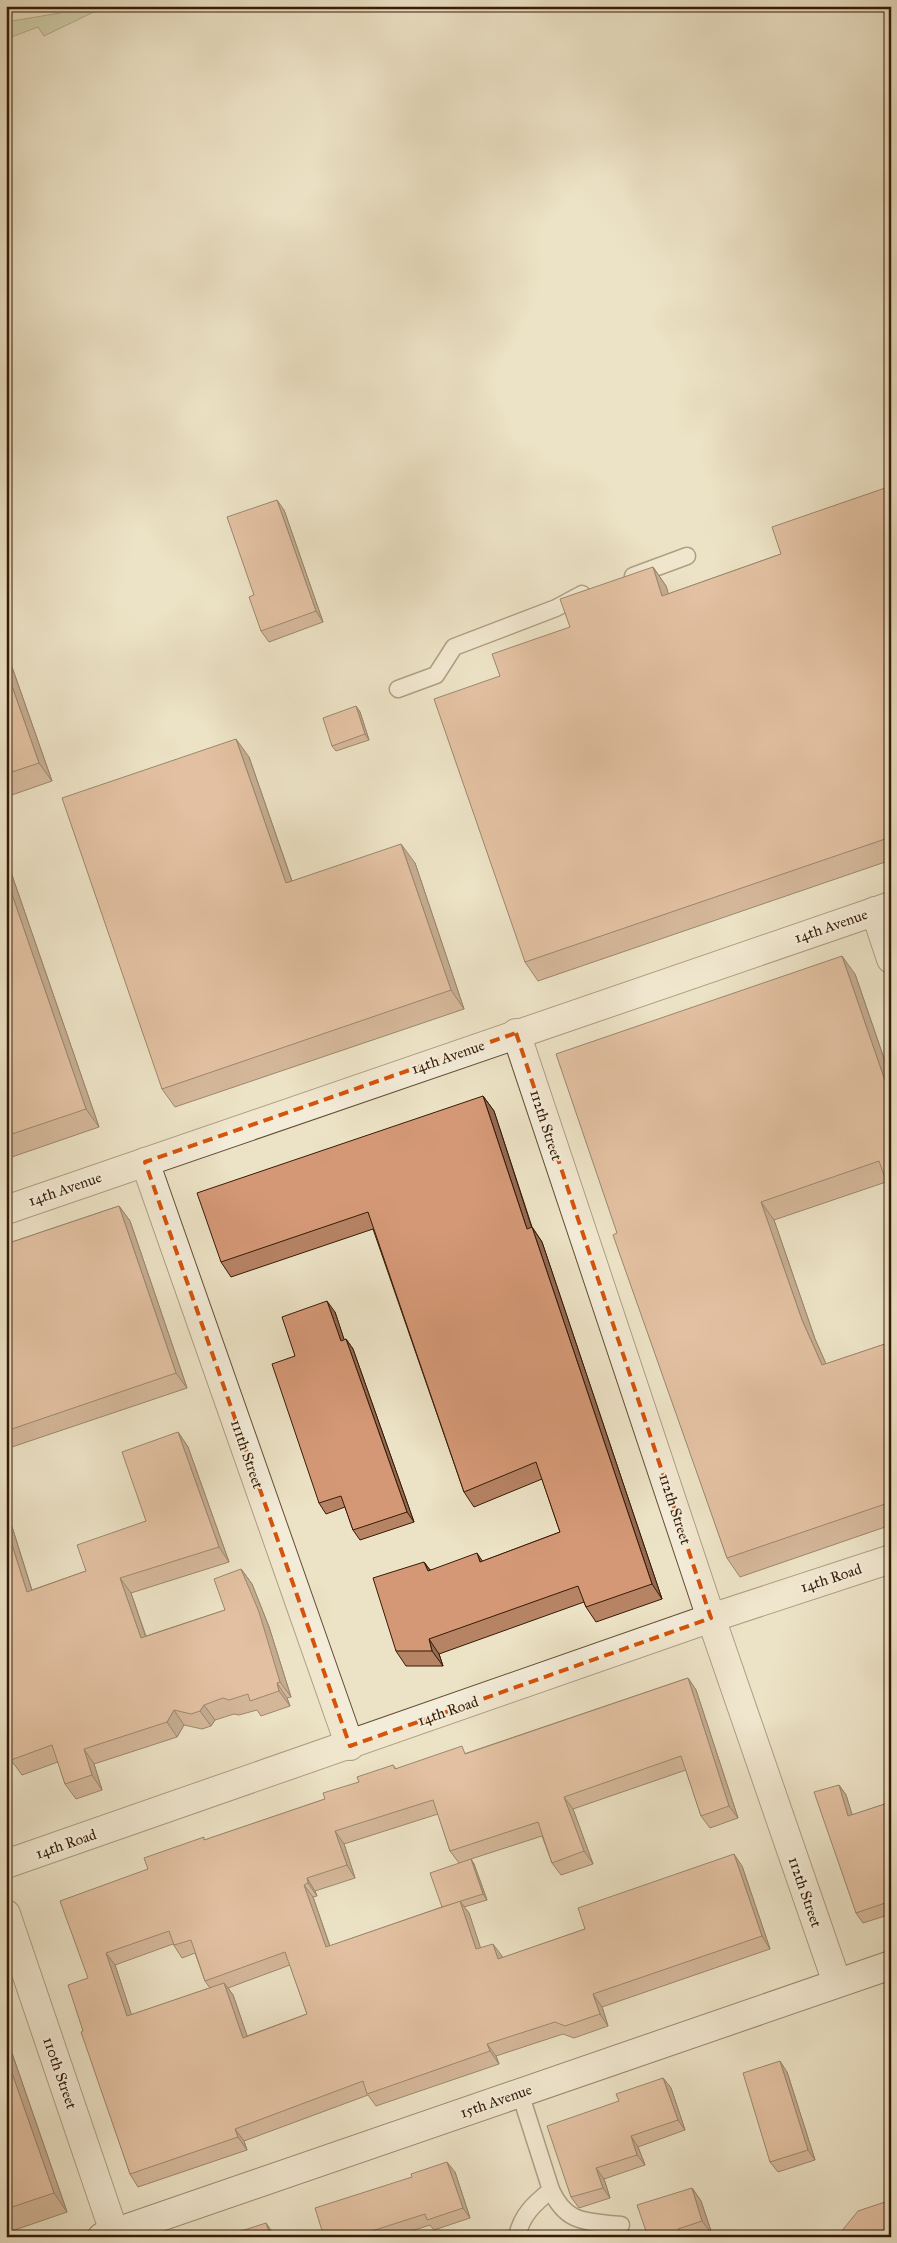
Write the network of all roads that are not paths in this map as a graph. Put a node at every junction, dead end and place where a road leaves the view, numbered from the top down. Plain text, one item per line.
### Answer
1 (687, 556) dead end
2 (616, 582) edge
3 (598, 588) edge
4 (398, 689) dead end
5 (883, 909) edge
6 (891, 959) edge
7 (516, 1034) junction
8 (145, 1162) junction
9 (6, 1210) edge
10 (891, 1558) edge
11 (711, 1618) junction
12 (350, 1746) junction
13 (6, 1864) edge
14 (6, 1914) edge
15 (891, 1965) edge
16 (837, 1984) junction
17 (520, 2093) junction
18 (551, 2190) junction
19 (621, 2225) dead end
20 (108, 2235) edge
21 (517, 2237) edge

1 - 2 lane
3 - 4 lane
5 - 6 street
5 - 7 street, 14th Avenue
7 - 8 street, 14th Avenue
7 - 11 street, 112th Street
8 - 9 street, 14th Avenue
8 - 12 street, 111th Street
10 - 11 street, 14th Road
11 - 12 street, 14th Road
11 - 16 street, 112th Street
12 - 13 street, 14th Road
14 - 20 street, 110th Street
15 - 16 street, 15th Avenue
16 - 17 street, 15th Avenue
17 - 18 lane
17 - 20 street, 15th Avenue
18 - 19 lane
18 - 21 lane

